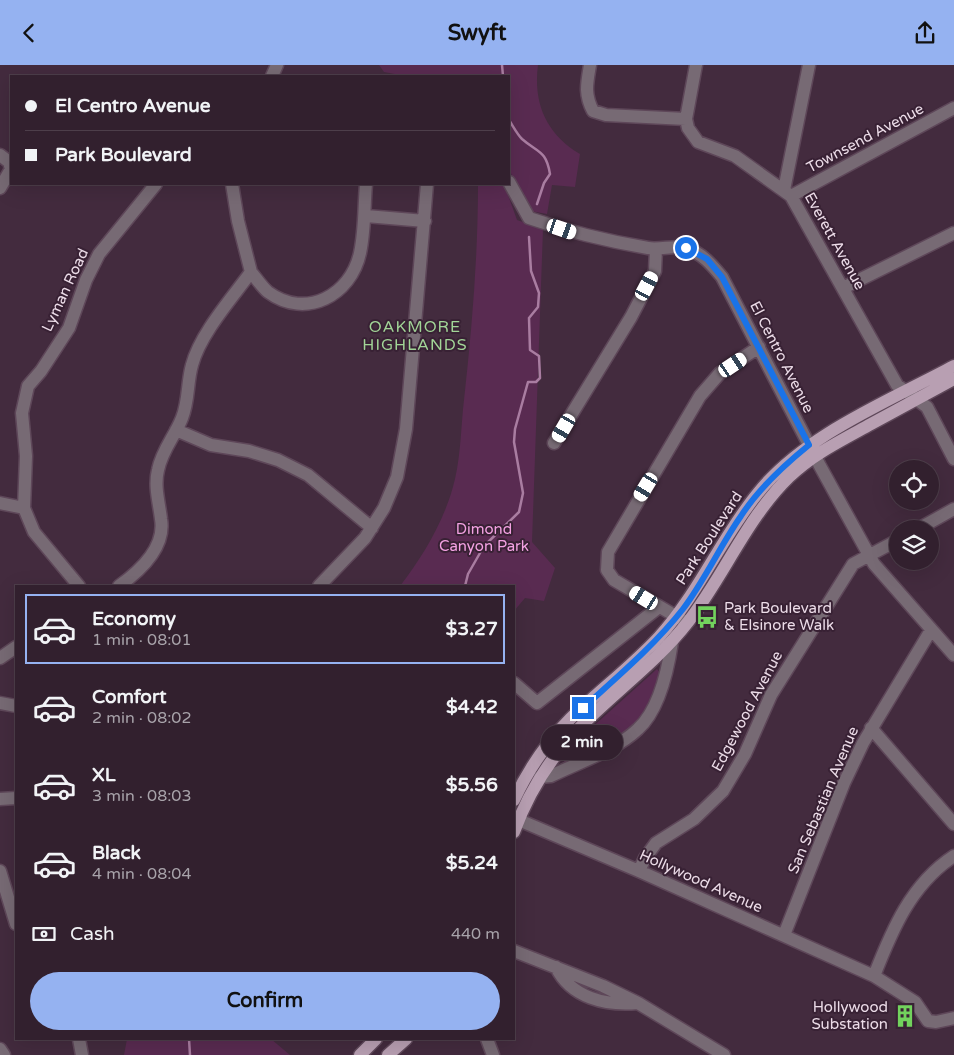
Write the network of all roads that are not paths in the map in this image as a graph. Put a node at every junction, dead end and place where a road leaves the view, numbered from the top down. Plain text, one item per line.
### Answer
1 (590, 65) edge
2 (696, 65) edge
3 (809, 65) edge
4 (954, 108) edge
5 (686, 119) junction
6 (0, 155) edge
7 (10, 166) edge
8 (10, 171) edge
9 (510, 184) edge
10 (155, 185) edge
11 (232, 185) edge
12 (366, 185) edge
13 (427, 185) edge
14 (0, 188) edge
15 (788, 193) junction
16 (366, 216) junction
17 (425, 221) junction
18 (954, 233) edge
19 (656, 249) junction
20 (251, 272) junction
21 (844, 288) junction
22 (759, 347) junction
23 (954, 367) edge
24 (954, 379) edge
25 (911, 396) junction
26 (176, 430) junction
27 (554, 443) dead end
28 (812, 450) junction
29 (954, 459) edge
30 (0, 503) edge
31 (24, 508) junction
32 (954, 509) edge
33 (934, 520) edge
34 (372, 528) junction
35 (889, 544) edge
36 (870, 554) junction
37 (78, 585) edge
38 (120, 585) edge
39 (321, 585) edge
40 (659, 607) junction
41 (682, 620) junction
42 (931, 630) junction
43 (672, 641) junction
44 (15, 648) edge
45 (954, 655) edge
46 (0, 658) edge
47 (515, 684) edge
48 (0, 703) edge
49 (15, 706) edge
50 (871, 728) junction
51 (540, 777) junction
52 (15, 797) edge
53 (515, 797) edge
54 (0, 799) edge
55 (515, 823) edge
56 (954, 824) edge
57 (954, 856) edge
58 (0, 871) edge
59 (639, 871) junction
60 (15, 921) edge
61 (784, 935) junction
62 (515, 951) edge
63 (874, 976) junction
64 (954, 1018) edge
65 (79, 1040) edge
66 (374, 1040) edge
67 (405, 1040) edge
68 (487, 1040) edge
69 (0, 1049) edge
70 (4, 1055) edge
71 (82, 1055) edge
72 (360, 1055) edge
73 (388, 1055) edge
74 (493, 1055) edge
75 (724, 1055) edge

1 - 5 street
2 - 5 street
3 - 15 street
4 - 15 street, Townsend Avenue
5 - 15 street, Everett Avenue
6 - 7 street
8 - 14 street
9 - 19 street, El Centro Avenue
10 - 31 street, Lyman Road
11 - 20 street
12 - 16 street
13 - 17 street
15 - 21 street, Everett Avenue
16 - 17 street
16 - 20 street
17 - 34 street
18 - 21 street
19 - 22 street, El Centro Avenue
19 - 27 street
20 - 26 street
21 - 25 street, Everett Avenue
22 - 28 street, El Centro Avenue
22 - 40 street
23 - 25 main road, Park Boulevard
24 - 25 main road, Park Boulevard
25 - 28 main road, Park Boulevard
25 - 29 street, Everett Avenue
26 - 34 street
26 - 38 street
28 - 36 street, El Centro Avenue
28 - 41 main road, Park Boulevard
30 - 31 street
31 - 37 street
32 - 33 street
34 - 39 street
35 - 36 street, Edgewood Avenue
36 - 42 street, El Centro Avenue
36 - 59 street, Edgewood Avenue
40 - 41 street
40 - 47 street
41 - 43 main road, Park Boulevard
41 - 53 main road, Park Boulevard
42 - 45 street, El Centro Avenue
42 - 50 street, San Sebastian Avenue
43 - 51 main road, Park Boulevard
43 - 51 street
44 - 46 street
48 - 49 street
50 - 56 street
50 - 61 street, San Sebastian Avenue
51 - 55 main road, Park Boulevard
52 - 54 street
55 - 59 street, Hollywood Avenue
57 - 63 street
58 - 60 street
59 - 61 street, Hollywood Avenue
61 - 63 street, Hollywood Avenue
62 - 75 street
63 - 64 street, Hollywood Avenue
65 - 71 street
66 - 72 main road
67 - 73 main road
68 - 74 street
69 - 70 street

